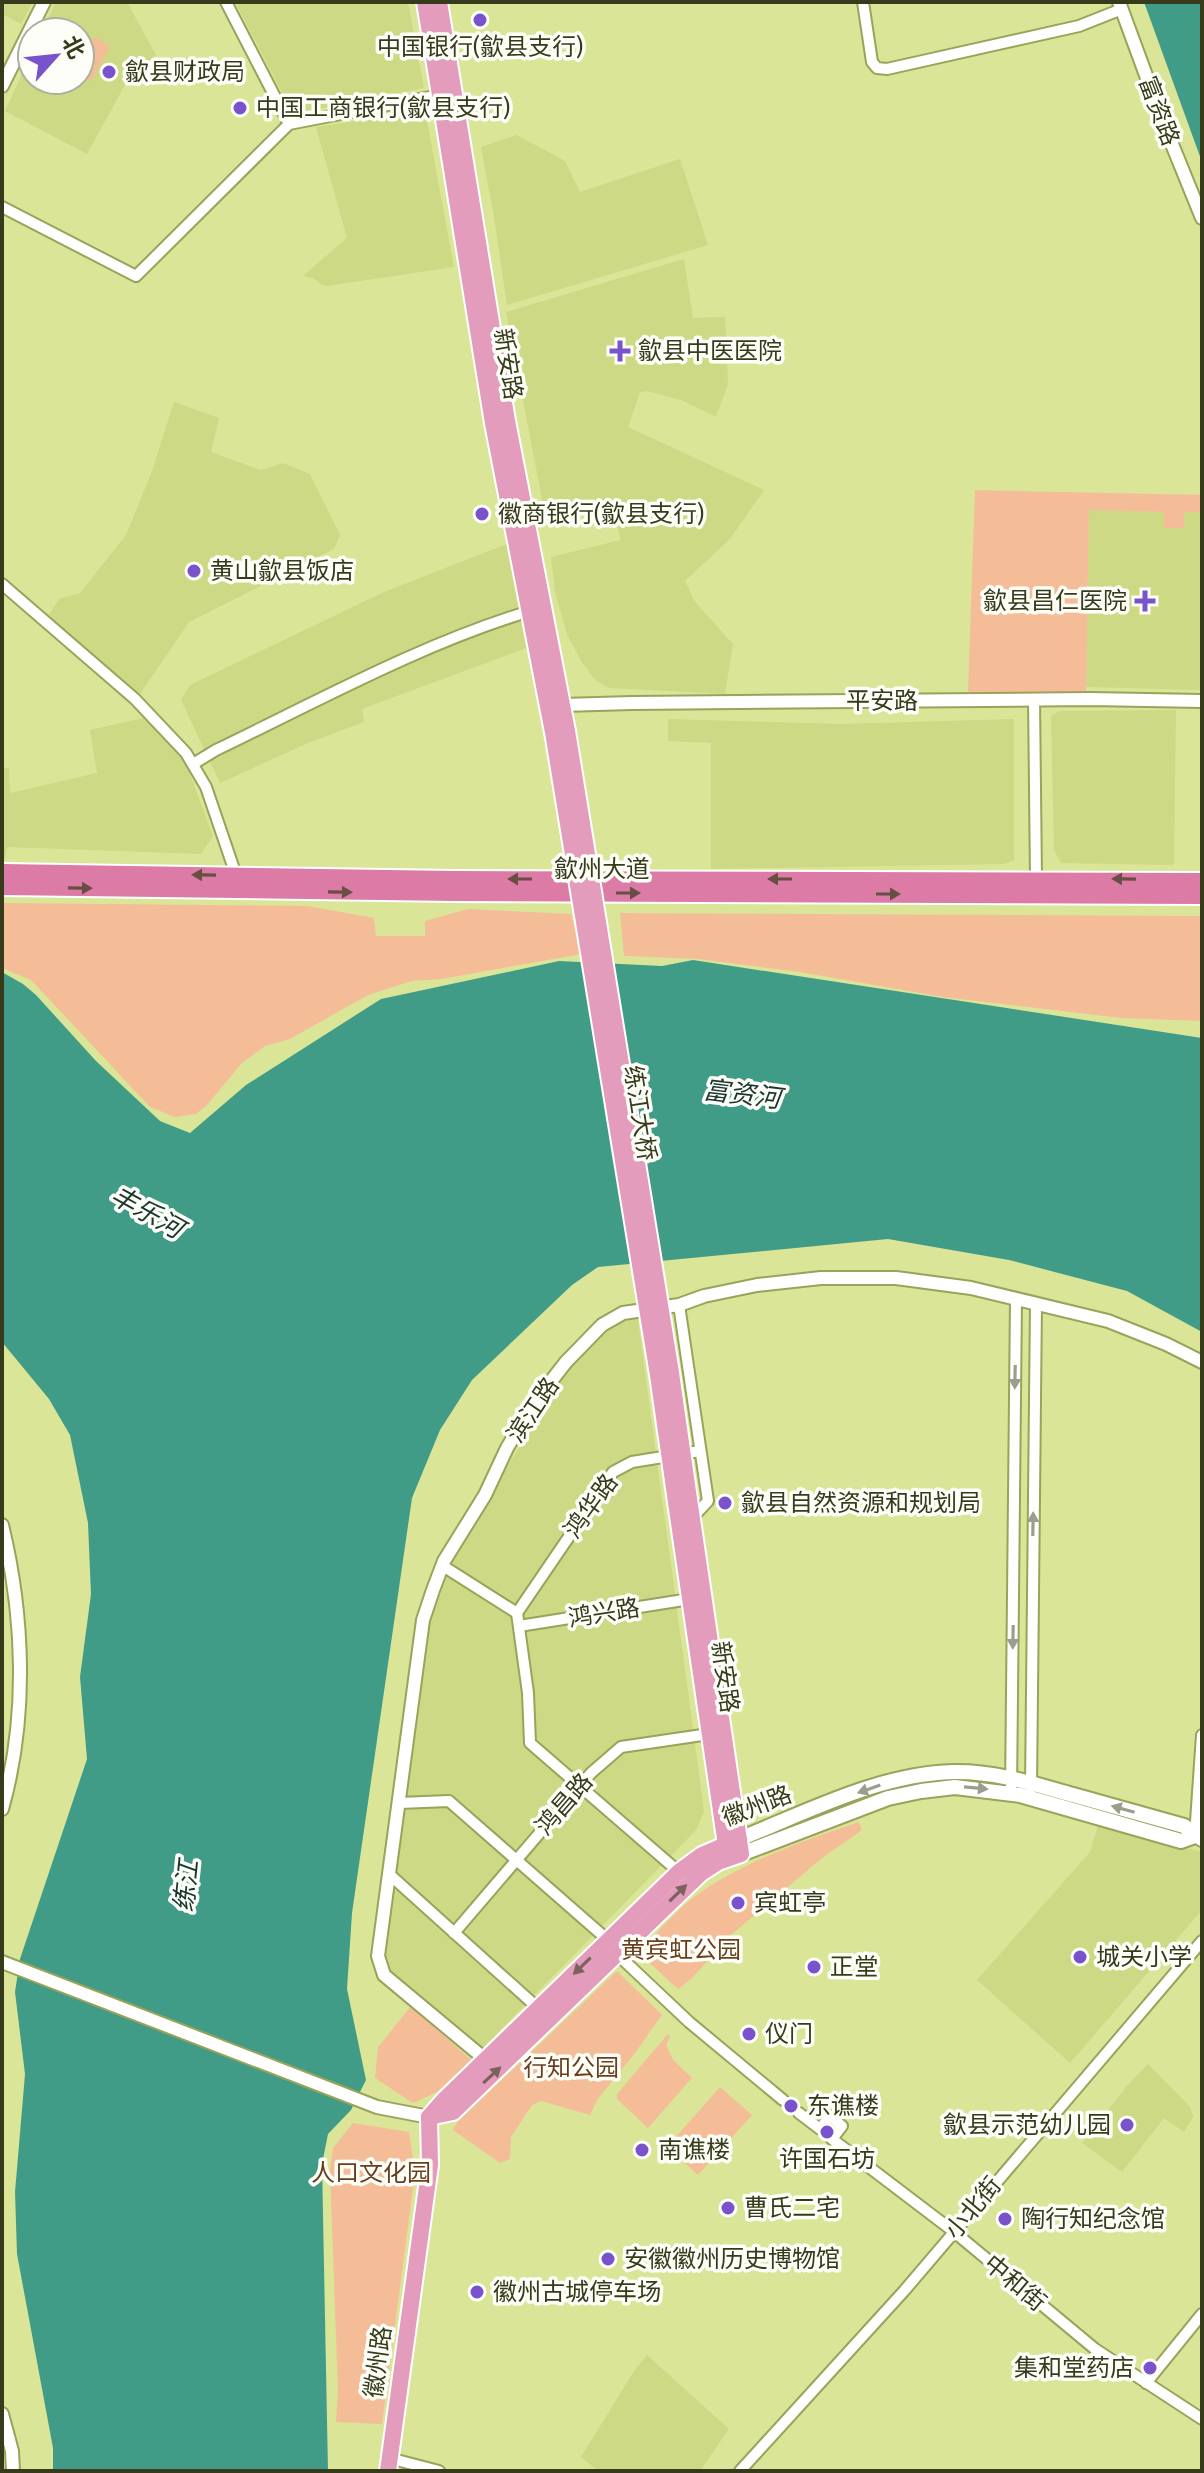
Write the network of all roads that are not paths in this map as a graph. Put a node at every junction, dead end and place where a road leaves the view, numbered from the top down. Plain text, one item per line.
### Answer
1 (44, 2) edge
2 (226, 2) edge
3 (425, 2) edge
4 (439, 2) edge
5 (863, 2) edge
6 (1120, 6) edge
7 (2, 86) edge
8 (440, 95) junction
9 (289, 124) junction
10 (2, 207) edge
11 (1202, 218) edge
12 (2, 584) edge
13 (530, 611) junction
14 (1034, 699) junction
15 (1202, 701) edge
16 (562, 705) junction
17 (560, 732) junction
18 (193, 764) junction
19 (2, 872) edge
20 (236, 875) junction
21 (1036, 879) junction
22 (1202, 881) edge
23 (2, 887) edge
24 (1202, 896) edge
25 (1016, 1299) junction
26 (1036, 1303) junction
27 (679, 1305) junction
28 (1202, 1362) edge
29 (700, 1451) junction
30 (683, 1500) junction
31 (692, 1518) junction
32 (2, 1525) edge
33 (443, 1566) junction
34 (690, 1599) junction
35 (517, 1613) junction
36 (519, 1626) junction
37 (709, 1734) junction
38 (1202, 1735) edge
39 (580, 1786) junction
40 (1011, 1786) junction
41 (1031, 1790) junction
42 (399, 1803) junction
43 (2, 1809) edge
44 (1198, 1837) edge
45 (733, 1849) junction
46 (516, 1860) junction
47 (679, 1872) junction
48 (389, 1874) junction
49 (454, 1933) junction
50 (1202, 1941) edge
51 (613, 1947) junction
52 (2, 1962) edge
53 (539, 2009) junction
54 (486, 2060) junction
55 (783, 2100) dead end
56 (799, 2113) dead end
57 (429, 2117) junction
58 (953, 2231) junction
59 (1202, 2314) edge
60 (1146, 2383) junction
61 (2, 2414) edge
62 (1202, 2419) edge
63 (388, 2464) edge
64 (13, 2471) edge
65 (439, 2471) edge
66 (740, 2471) edge

1 - 7 street
2 - 9 street
3 - 8 main road, 新安路
4 - 16 main road, 新安路
5 - 6 street
6 - 11 street, 富资路
8 - 9 street
8 - 13 main road, 新安路
9 - 10 street
12 - 18 street
13 - 17 main road, 新安路
13 - 18 street
14 - 15 street, 平安路
14 - 16 street, 平安路
14 - 21 street
16 - 17 main road, 新安路
17 - 30 main road, 练江大桥, bridge
18 - 20 street
20 -> 19 highway, 歙州大道
21 -> 20 highway, 歙州大道
22 -> 21 highway, 歙州大道
23 -> 24 highway, 歙州大道
25 - 26 street, 滨江路
25 - 27 street, 滨江路
25 -> 40 street
26 - 28 street, 滨江路
41 -> 26 street
27 - 29 street
27 - 33 street, 滨江路
29 - 31 street
29 - 35 street, 鸿华路
30 - 31 main road, 新安路
30 - 34 main road, 新安路
31 - 45 main road, 新安路
32 - 43 street
33 - 35 street
33 - 42 street, 滨江路
34 - 36 street, 鸿兴路
34 - 37 main road, 新安路
35 - 36 street
36 - 39 street
37 - 39 street, 鸿昌路
37 - 45 main road, 新安路
38 - 44 street
39 - 46 street, 鸿昌路
39 - 47 street
40 - 41 main road, 徽州路
40 - 45 main road, 徽州路
41 - 44 main road, 徽州路
42 - 46 street
42 - 48 street, 滨江路
45 - 47 main road, 徽州路
51 -> 45 main road, 徽州路
46 - 49 street, 鸿昌路
46 - 51 street
47 - 51 main road, 徽州路
48 - 49 street
48 - 54 street, 滨江路
49 - 53 street
50 - 58 street, 小北街
51 -> 53 main road, 徽州路
51 - 55 street
57 -> 51 main road, 徽州路
52 - 57 street
53 - 54 main road, 徽州路
54 - 57 main road, 徽州路
56 - 58 street, 中和街
57 - 63 main road, 徽州路
58 - 60 street, 中和街
58 - 66 street, 小北街
59 - 60 street
60 - 62 street, 中和街
61 - 64 street
63 - 65 street

